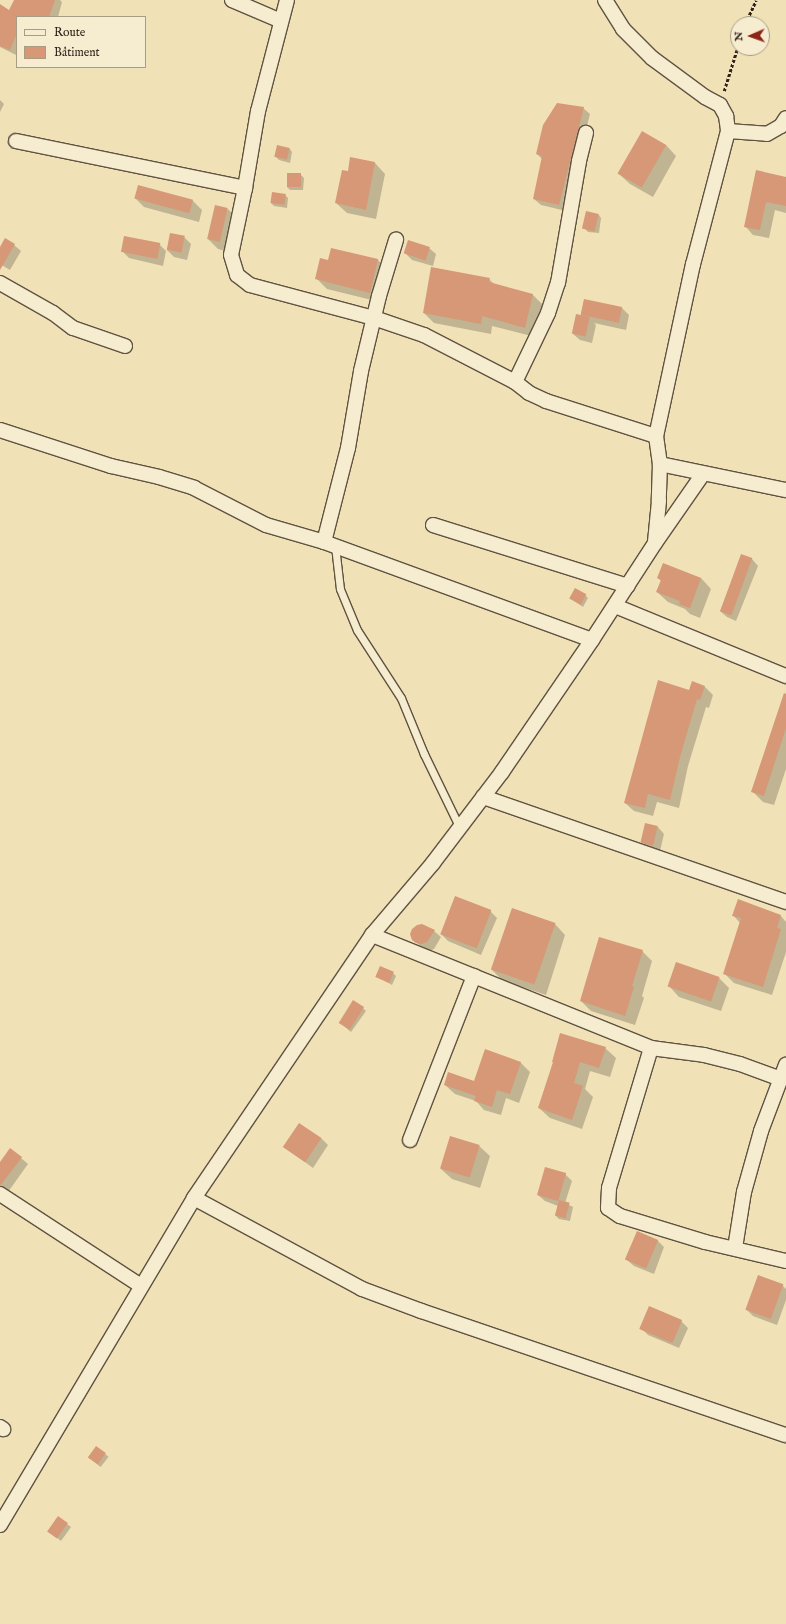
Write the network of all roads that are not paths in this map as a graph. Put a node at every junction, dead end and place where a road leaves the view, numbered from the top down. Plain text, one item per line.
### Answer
1 (232, 0) edge
2 (287, 0) edge
3 (605, 0) edge
4 (281, 21) junction
5 (786, 118) edge
6 (728, 131) junction
7 (586, 134) dead end
8 (16, 142) dead end
9 (245, 188) junction
10 (396, 240) dead end
11 (0, 283) edge
12 (374, 318) junction
13 (125, 346) dead end
14 (515, 382) junction
15 (0, 430) edge
16 (656, 436) junction
17 (660, 464) junction
18 (703, 474) junction
19 (786, 490) edge
20 (433, 525) dead end
21 (655, 543) junction
22 (329, 544) junction
23 (628, 586) junction
24 (615, 606) junction
25 (592, 640) junction
26 (786, 676) edge
27 (483, 797) junction
28 (460, 828) junction
29 (786, 902) edge
30 (372, 935) junction
31 (474, 976) junction
32 (651, 1048) junction
33 (786, 1065) edge
34 (781, 1078) junction
35 (410, 1140) dead end
36 (0, 1194) edge
37 (194, 1198) junction
38 (735, 1248) junction
39 (786, 1261) edge
40 (141, 1286) junction
41 (786, 1435) edge
42 (0, 1526) edge

1 - 4 street
2 - 4 street
3 - 6 street
4 - 9 street
5 - 6 street
6 - 16 street
7 - 14 street
8 - 9 street
9 - 12 street
10 - 12 street
11 - 13 street
12 - 14 street
12 - 22 street
14 - 16 street
15 - 22 street
16 - 17 street
17 - 18 street
17 - 21 street
18 - 19 street
18 - 21 street
20 - 23 street
21 - 23 street
22 - 25 street
22 - 28 lane
23 - 24 street
24 - 25 street
24 - 26 street
25 - 27 street
27 - 28 street
27 - 29 street
28 - 30 street
30 - 31 street
30 - 37 street
31 - 32 street
31 - 35 street
32 - 34 street
32 - 38 street
33 - 34 street
34 - 38 street
36 - 40 street
37 - 40 street
37 - 41 street
38 - 39 street
40 - 42 street

